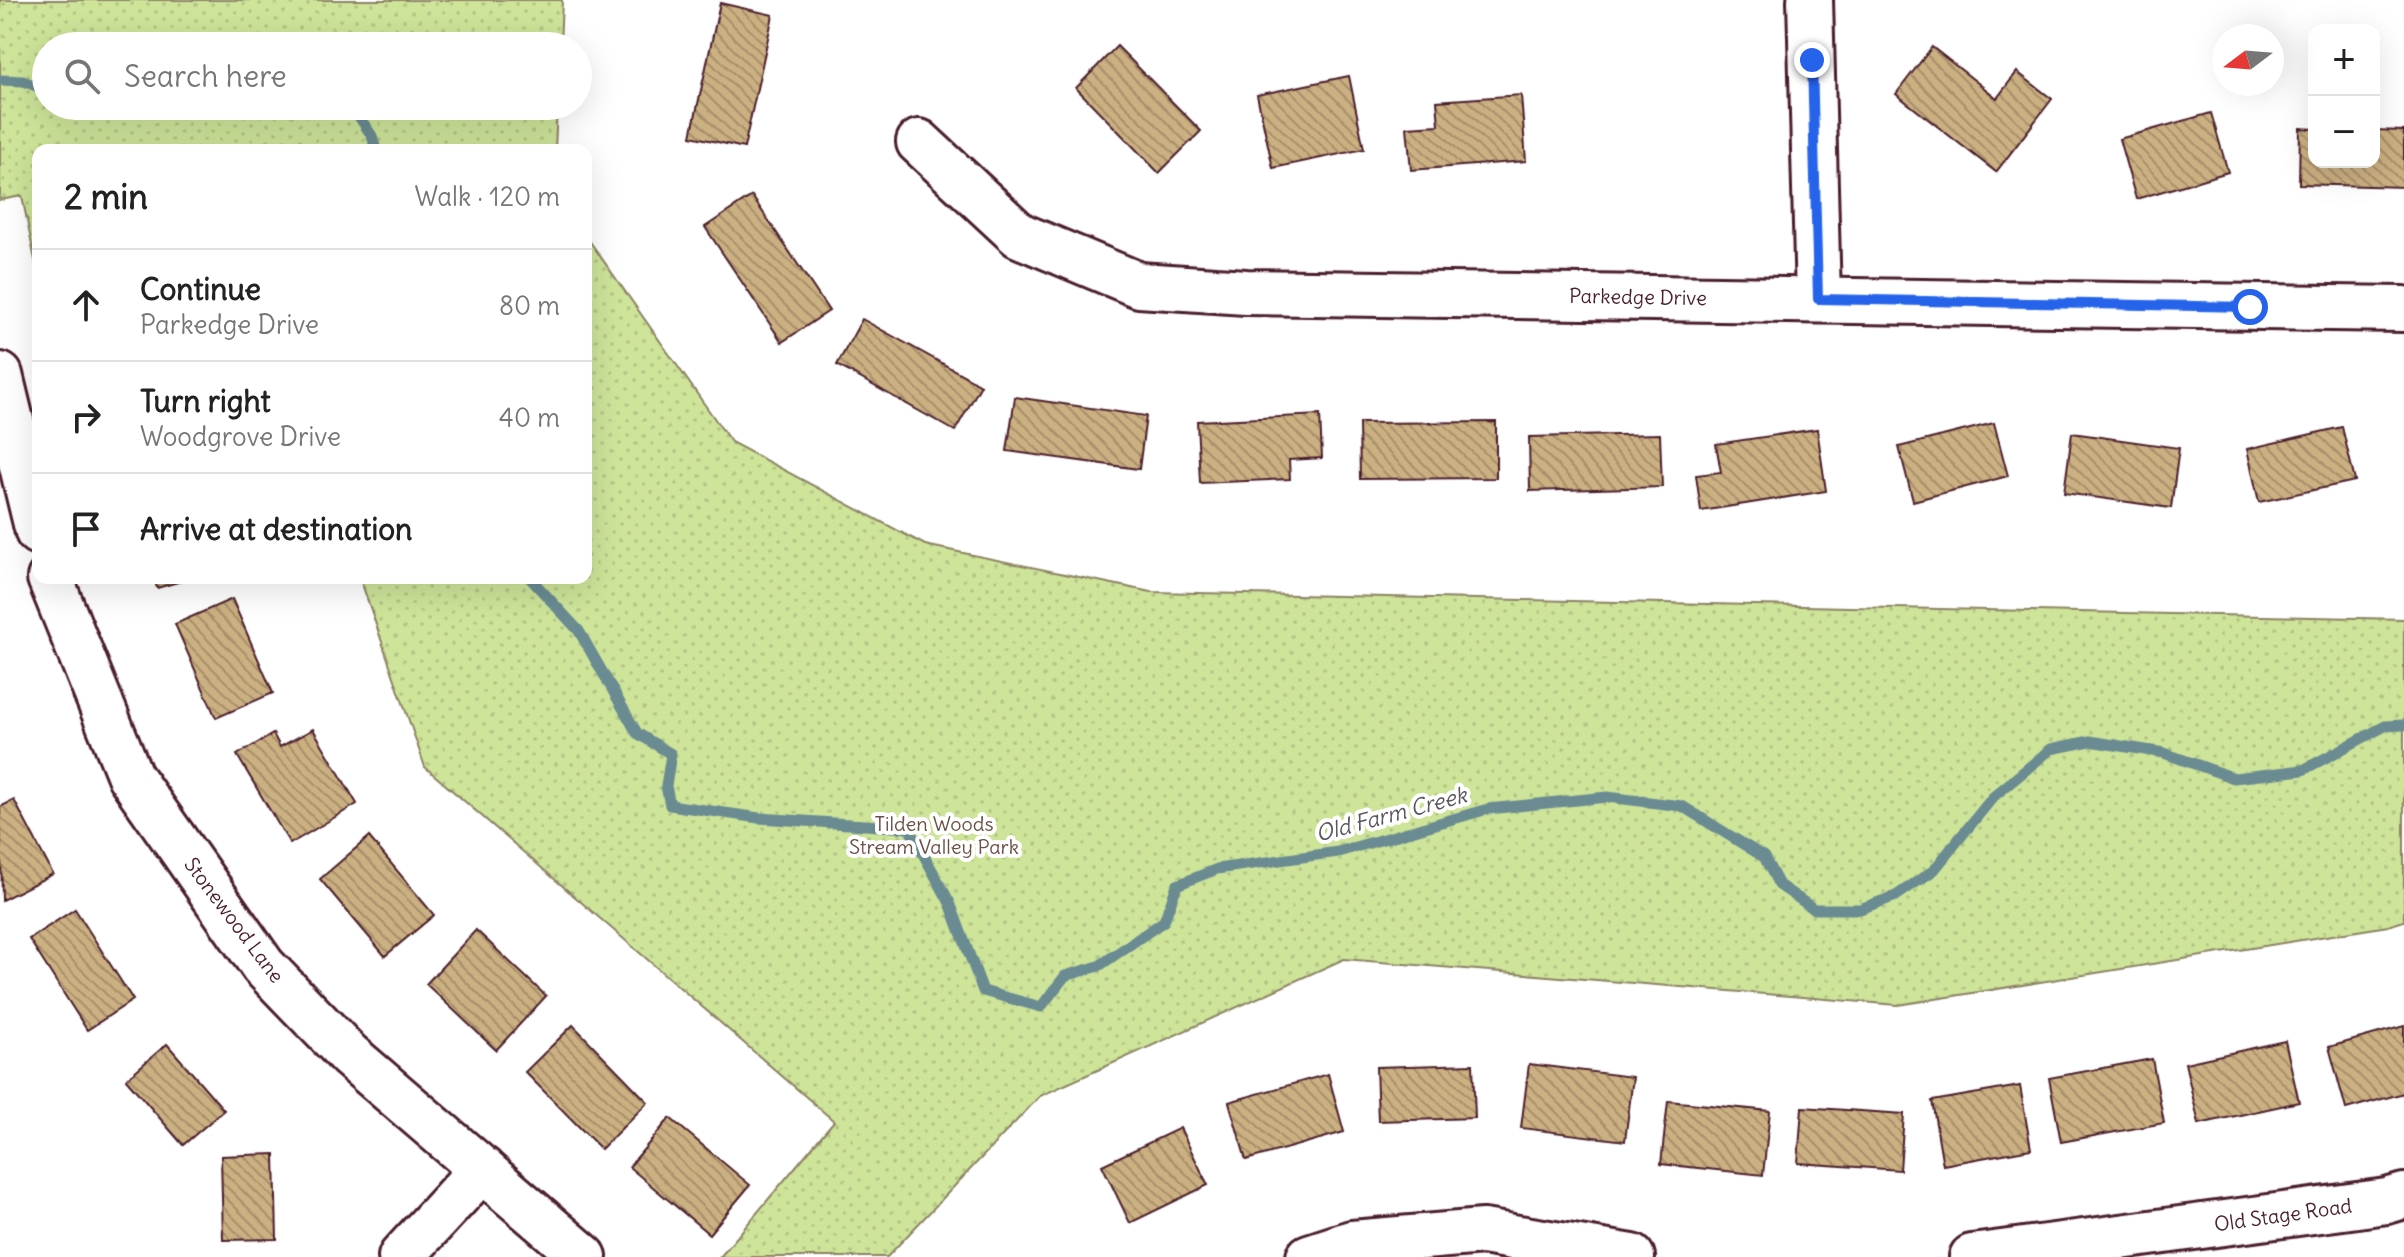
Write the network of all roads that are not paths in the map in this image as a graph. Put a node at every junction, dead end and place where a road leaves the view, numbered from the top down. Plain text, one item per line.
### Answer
1 (1810, 0) edge
2 (919, 142) dead end
3 (1818, 299) junction
4 (2404, 309) edge
5 (0, 375) edge
6 (32, 507) edge
7 (52, 584) edge
8 (482, 1169) junction
9 (2404, 1196) edge
10 (401, 1257) edge
11 (584, 1257) edge
12 (1309, 1257) edge
13 (1632, 1257) edge
14 (1972, 1257) edge

1 - 3 street
2 - 3 street, Parkedge Drive
3 - 4 street, Parkedge Drive
5 - 6 street
7 - 8 street, Stonewood Lane
8 - 10 street
8 - 11 street, Stonewood Lane
9 - 14 street, Old Stage Road
12 - 13 street

